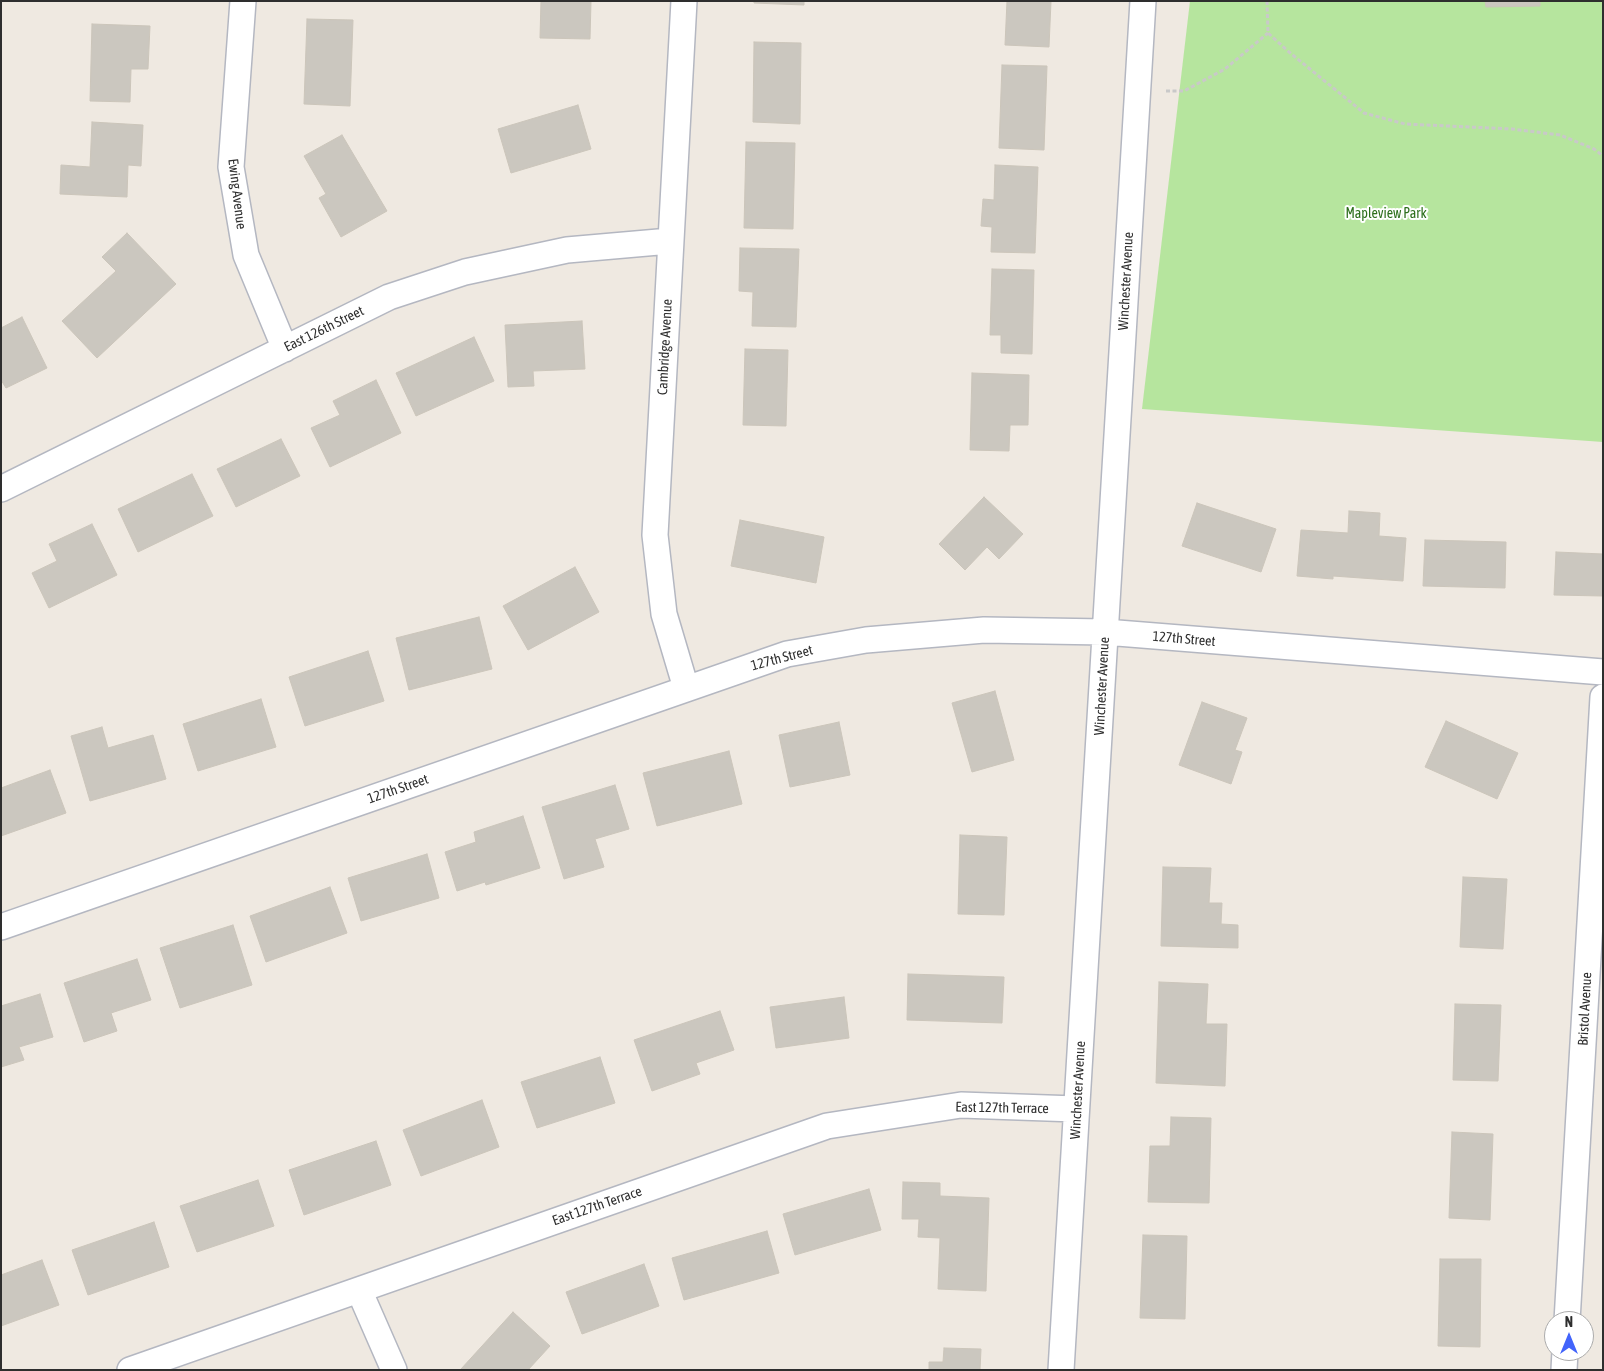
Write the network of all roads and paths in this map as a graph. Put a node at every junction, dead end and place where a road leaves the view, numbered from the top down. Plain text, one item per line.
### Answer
1 (242, 1) edge
2 (684, 1) edge
3 (1143, 1) edge
4 (1267, 1) edge
5 (1268, 33) junction
6 (1138, 90) junction
7 (1603, 156) edge
8 (670, 241) junction
9 (285, 349) junction
10 (1, 489) edge
11 (1105, 632) junction
12 (1603, 672) edge
13 (686, 688) junction
14 (1603, 697) edge
15 (1, 927) edge
16 (1076, 1109) junction
17 (359, 1290) junction
18 (1568, 1311) edge
19 (130, 1370) edge
20 (394, 1370) edge
21 (1061, 1370) edge

1 - 9 street, Ewing Avenue
2 - 8 street, Cambridge Avenue
3 - 6 street, Winchester Avenue
4 - 5 path
5 - 6 path
5 - 7 path
6 - 11 street, Winchester Avenue
8 - 9 street, East 126th Street
8 - 13 street, Cambridge Avenue
9 - 10 street, East 126th Street
11 - 12 street, 127th Street
11 - 13 street, 127th Street
11 - 16 street, Winchester Avenue
13 - 15 street, 127th Street
14 - 18 street, Bristol Avenue
16 - 17 street, East 127th Terrace
16 - 21 street, Winchester Avenue
17 - 19 street, East 127th Terrace
17 - 20 street

